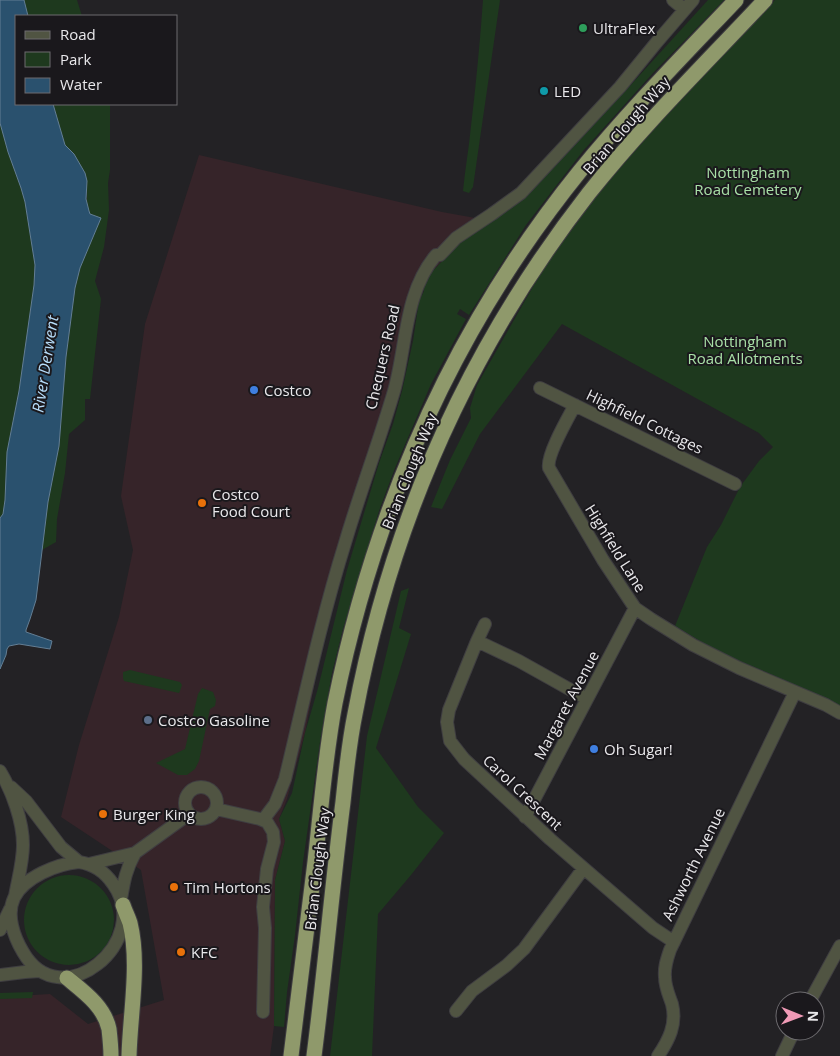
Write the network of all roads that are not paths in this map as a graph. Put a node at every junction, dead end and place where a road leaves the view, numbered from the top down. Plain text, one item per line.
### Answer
1 (673, 0) edge
2 (694, 0) edge
3 (736, 0) edge
4 (765, 0) edge
5 (684, 9) junction
6 (540, 388) dead end
7 (575, 405) junction
8 (735, 484) dead end
9 (635, 608) junction
10 (485, 624) dead end
11 (477, 641) junction
12 (795, 692) junction
13 (587, 699) junction
14 (840, 713) edge
15 (5, 779) edge
16 (216, 809) junction
17 (189, 814) junction
18 (525, 817) junction
19 (263, 820) junction
20 (135, 852) junction
21 (84, 863) junction
22 (583, 869) junction
23 (13, 902) junction
24 (122, 902) junction
25 (0, 930) edge
26 (674, 942) junction
27 (840, 946) edge
28 (40, 971) junction
29 (0, 976) edge
30 (68, 978) junction
31 (815, 991) edge
32 (456, 1011) dead end
33 (262, 1012) dead end
34 (296, 1016) junction
35 (789, 1041) edge
36 (112, 1056) edge
37 (129, 1056) edge
38 (285, 1056) edge
39 (291, 1056) edge
40 (314, 1056) edge
41 (658, 1056) edge
42 (782, 1056) edge

1 - 5 street
2 - 5 street, Chequers Road
3 - 34 highway, Brian Clough Way
4 - 40 highway, Brian Clough Way
5 - 19 street, Chequers Road
6 - 7 street, Highfield Cottages
7 - 8 street, Highfield Cottages
7 - 9 street, Highfield Lane
9 - 12 street, Highfield Lane
9 - 13 street, Margaret Avenue
10 - 11 street, Carol Crescent
11 - 13 street
11 - 18 street, Carol Crescent
12 - 14 street, Highfield Lane
12 - 26 street, Ashworth Avenue
13 - 18 street, Margaret Avenue
15 - 21 street
15 - 23 street
16 - 17 street
16 - 17 street
16 - 19 street
17 - 20 street
18 - 22 street, Carol Crescent
19 - 33 street
20 - 21 street
20 - 24 street
21 - 23 street
21 - 24 street
22 - 26 street, Carol Crescent
22 - 32 street
23 - 25 street
23 - 28 street
24 - 30 street
24 - 37 highway
26 - 41 street, Ashworth Avenue
27 - 31 street
28 - 29 street
28 - 30 street
30 - 36 highway
34 - 38 highway
34 - 39 highway, Brian Clough Way
35 - 42 street

